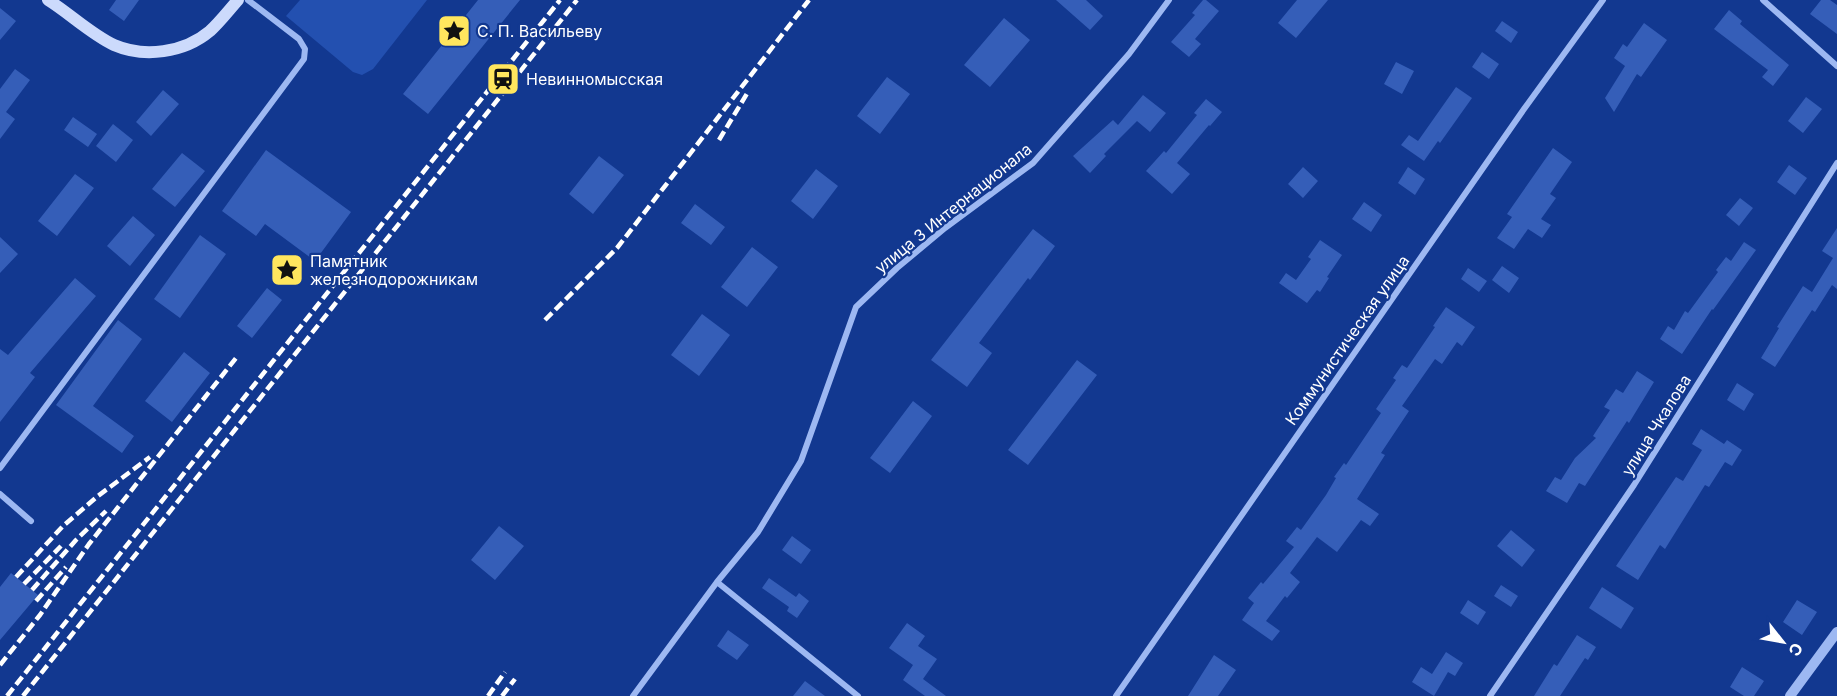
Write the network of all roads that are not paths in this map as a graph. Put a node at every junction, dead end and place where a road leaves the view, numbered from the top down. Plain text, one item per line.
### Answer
1 (48, 0) edge
2 (238, 0) edge
3 (248, 0) edge
4 (1169, 0) edge
5 (1602, 0) edge
6 (1763, 0) edge
7 (1837, 66) edge
8 (1837, 163) edge
9 (0, 468) edge
10 (0, 494) edge
11 (31, 521) dead end
12 (717, 582) junction
13 (1837, 632) edge
14 (633, 696) edge
15 (858, 696) edge
16 (1116, 696) edge
17 (1490, 696) edge
18 (1790, 696) edge

1 - 2 main road
3 - 9 street
4 - 12 street, улица 3 Интернационала
5 - 16 street, Коммунистическая улица
6 - 7 street
8 - 17 street, улица Чкалова
10 - 11 street
12 - 14 street, улица 3 Интернационала
12 - 15 street
13 - 18 street

